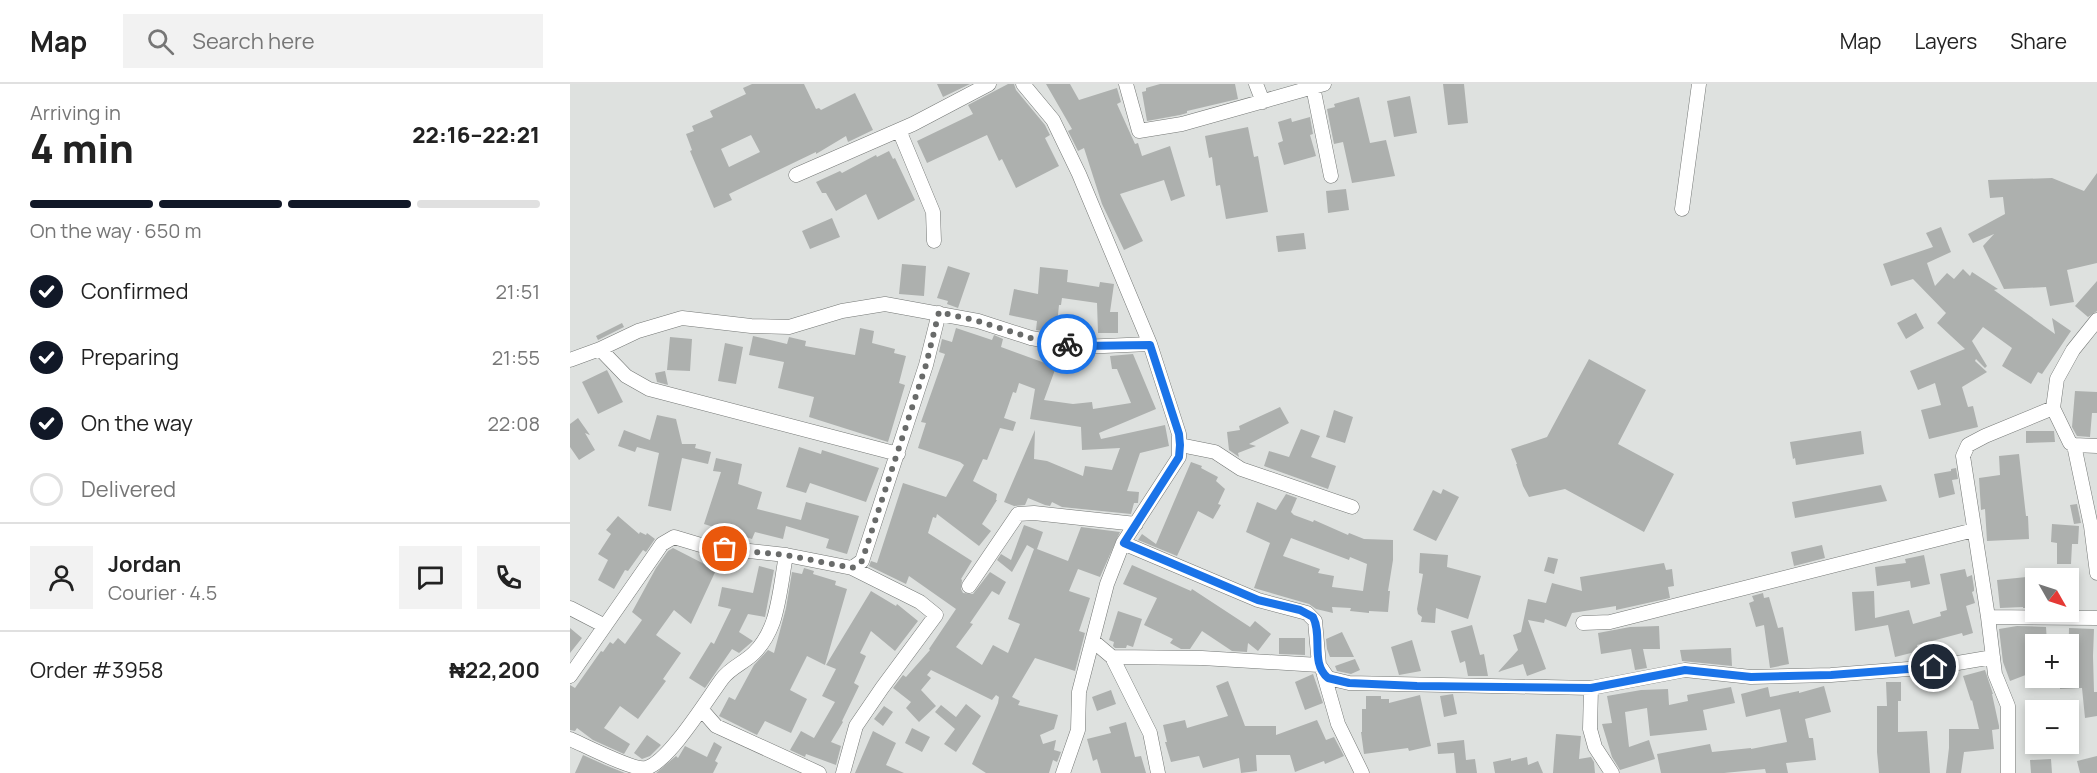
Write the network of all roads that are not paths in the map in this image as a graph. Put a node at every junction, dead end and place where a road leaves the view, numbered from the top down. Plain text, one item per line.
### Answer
1 (989, 84) edge
2 (1023, 84) edge
3 (1126, 84) edge
4 (1256, 84) edge
5 (1699, 84) edge
6 (1319, 86) edge
7 (1263, 102) junction
8 (899, 130) junction
9 (796, 175) dead end
10 (1331, 176) dead end
11 (1682, 208) dead end
12 (934, 241) dead end
13 (939, 312) junction
14 (2097, 320) edge
15 (1150, 345) junction
16 (600, 350) junction
17 (570, 360) edge
18 (2053, 408) junction
19 (1180, 445) junction
20 (2074, 445) junction
21 (2097, 446) edge
22 (897, 454) junction
23 (1352, 507) dead end
24 (1136, 524) junction
25 (1974, 530) junction
26 (1124, 543) junction
27 (786, 555) junction
28 (852, 568) junction
29 (2097, 573) edge
30 (969, 586) dead end
31 (570, 608) edge
32 (1988, 617) junction
33 (2097, 618) edge
34 (1583, 623) dead end
35 (605, 626) junction
36 (1093, 641) junction
37 (1112, 657) junction
38 (1993, 657) junction
39 (1321, 670) junction
40 (570, 676) edge
41 (1591, 688) junction
42 (702, 710) junction
43 (690, 726) junction
44 (716, 726) junction
45 (570, 739) edge
46 (819, 773) edge
47 (843, 773) edge
48 (1063, 773) edge
49 (1158, 773) edge
50 (1362, 773) edge
51 (1612, 773) edge
52 (2008, 773) edge

1 - 8 street
2 - 15 street
3 - 7 street
4 - 7 street
5 - 11 street
6 - 7 street
6 - 10 street
8 - 9 street
8 - 12 street
13 - 15 street
13 - 16 street
13 - 22 street
14 - 18 street
15 - 19 street
16 - 17 street
16 - 22 street
18 - 20 street
18 - 25 street
19 - 23 street
19 - 24 street
20 - 21 street
20 - 29 street
22 - 28 street
24 - 26 street
24 - 30 street
25 - 32 street
25 - 34 street
26 - 36 street
26 - 39 street
27 - 28 street
27 - 35 street
27 - 42 street
28 - 47 street
31 - 35 street
32 - 33 street
32 - 38 street
35 - 40 street
36 - 37 street
36 - 48 street
37 - 39 street
37 - 49 street
38 - 41 street
38 - 52 street
39 - 41 street
39 - 50 street
41 - 51 street
42 - 43 street
42 - 44 street
43 - 44 street
43 - 45 street
44 - 46 street

